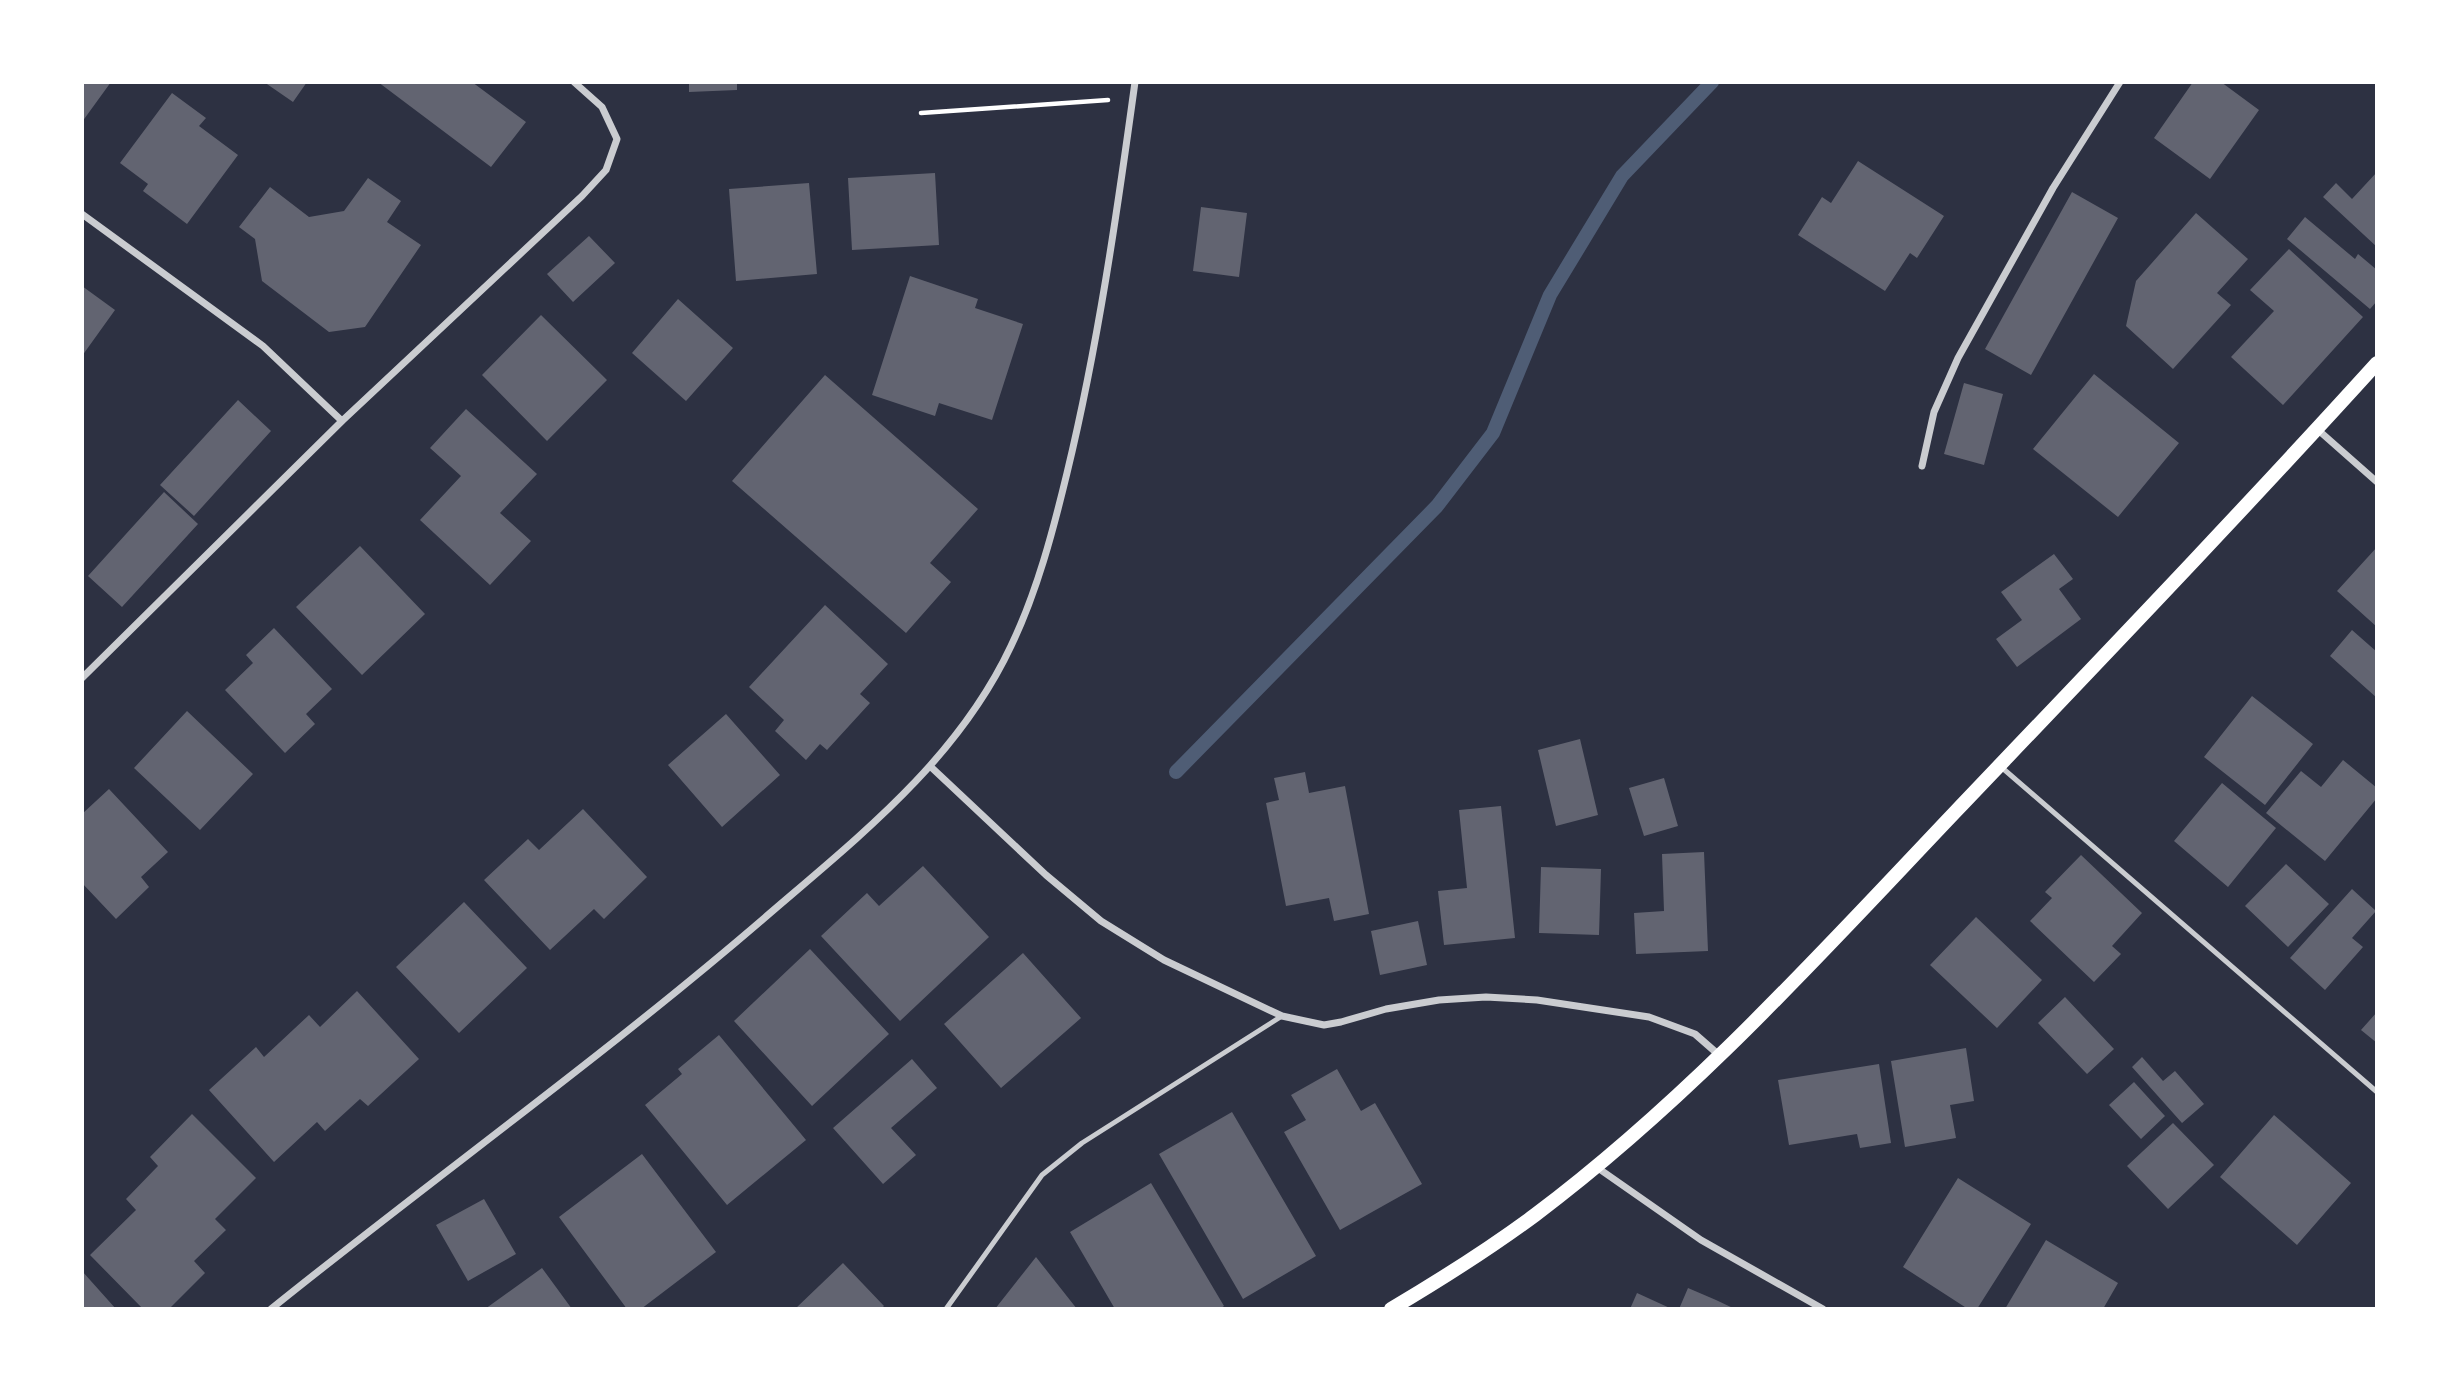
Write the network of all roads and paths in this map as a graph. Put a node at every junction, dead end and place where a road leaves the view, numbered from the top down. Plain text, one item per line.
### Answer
1 (574, 82) edge
2 (1135, 82) edge
3 (2120, 82) edge
4 (1133, 98) junction
5 (921, 113) dead end
6 (82, 214) edge
7 (2377, 363) edge
8 (342, 421) junction
9 (2317, 428) junction
10 (1922, 466) dead end
11 (2377, 482) edge
12 (82, 678) edge
13 (2000, 766) junction
14 (931, 767) junction
15 (1282, 1016) junction
16 (1719, 1055) junction
17 (2377, 1092) edge
18 (1595, 1166) junction
19 (271, 1309) edge
20 (946, 1309) edge
21 (1391, 1309) edge
22 (1823, 1309) edge

1 - 8 street
2 - 4 street
3 - 10 street
4 - 5 path
4 - 14 street
6 - 8 street
7 - 9 main road
8 - 12 street
9 - 11 street
9 - 13 main road
13 - 16 main road
13 - 17 lane
14 - 15 street
14 - 19 street
15 - 16 street
15 - 20 lane
16 - 18 main road
18 - 21 main road
18 - 22 street

